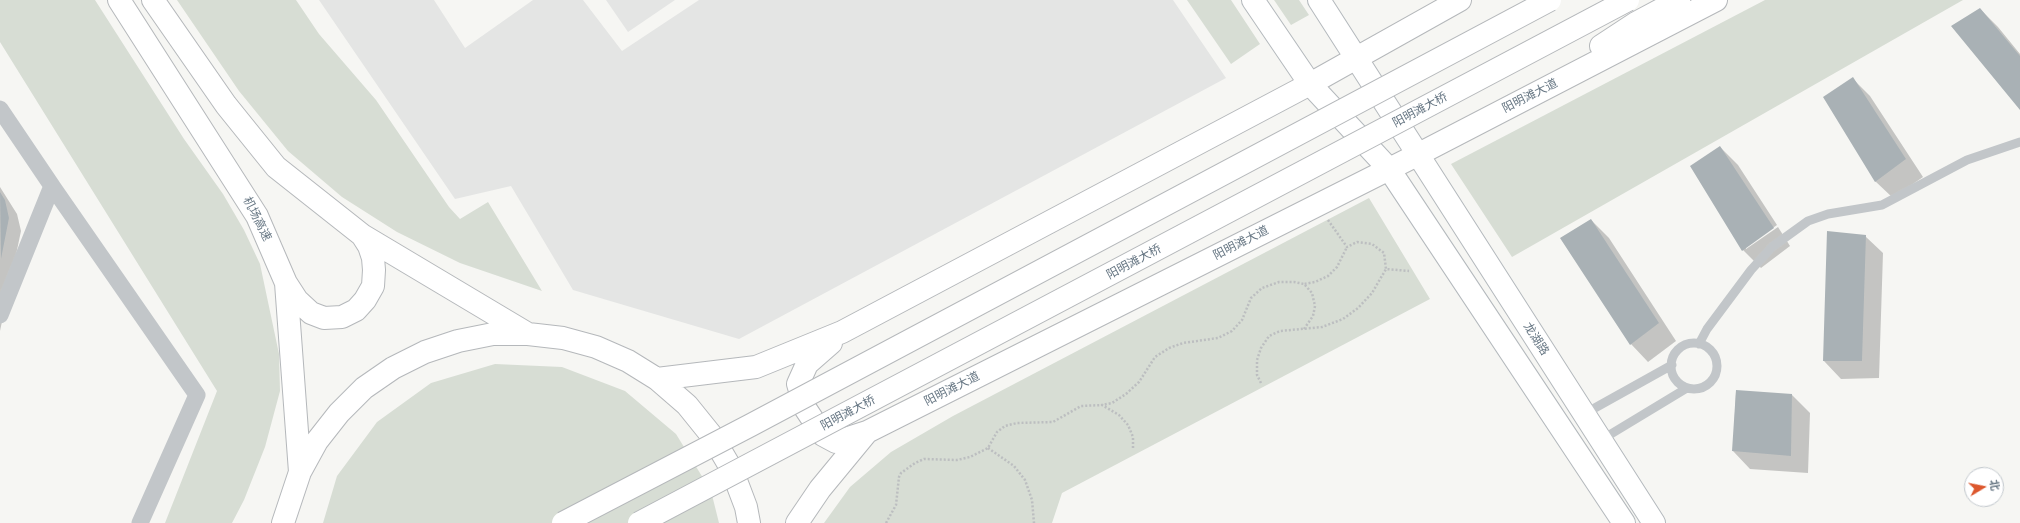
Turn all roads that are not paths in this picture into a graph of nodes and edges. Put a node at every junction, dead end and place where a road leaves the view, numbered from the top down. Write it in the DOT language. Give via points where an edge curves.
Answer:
graph roads {
  1 [pos="119,0"];
  2 [pos="153,0"];
  3 [pos="1253,0"];
  4 [pos="1319,0"];
  5 [pos="1460,0"];
  6 [pos="1550,0"];
  7 [pos="1628,0"];
  8 [pos="1679,0"];
  9 [pos="1716,0"];
  10 [pos="1357,58"];
  11 [pos="1310,84"];
  12 [pos="0,109"];
  13 [pos="1499,112"];
  14 [pos="2020,142"];
  15 [pos="1417,155"];
  16 [pos="1389,169"];
  17 [pos="52,186"];
  18 [pos="362,235"];
  19 [pos="286,283"];
  20 [pos="0,315"];
  21 [pos="842,332"];
  22 [pos="528,334"];
  23 [pos="1699,344"];
  24 [pos="1672,365"];
  25 [pos="657,379"];
  26 [pos="1687,388"];
  27 [pos="1584,414"];
  28 [pos="868,432"];
  29 [pos="1601,440"];
  30 [pos="300,472"];
  31 [pos="282,521"];
  32 [pos="140,523"];
  33 [pos="563,523"];
  34 [pos="639,523"];
  35 [pos="749,523"];
  36 [pos="797,523"];
  37 [pos="1624,523"];
  38 [pos="1654,523"];
  1 -- 19 [label="main road, 机场高速" via="257,216"];
  2 -- 18 [label="main road" via="226,105 276,167"];
  3 -- 11 [label="main road"];
  4 -- 10 [label="main road, 龙湖路"];
  5 -- 10 [label="main road"];
  6 -- 33 [label="main road, bridge"];
  7 -- 34 [label="main road, 阳明滩大桥, bridge"];
  8 -- 13 [label="main road" via="1636,23"];
  9 -- 13 [label="main road, 阳明滩大道"];
  10 -- 11 [label="main road"];
  10 -- 15 [label="main road, 龙湖路"];
  11 -- 16 [label="main road"];
  11 -- 21 [label="main road"];
  12 -- 17 [label="street"];
  13 -- 15 [label="main road, 阳明滩大道"];
  14 -- 23 [label="lane" via="1967,160 1882,205 1828,214 1804,224 1772,247 1751,270 1716,316"];
  15 -- 16 [label="main road, 阳明滩大道"];
  15 -- 27 [label="main road, 龙湖路"];
  16 -- 28 [label="main road, 阳明滩大道"];
  16 -- 37 [label="main road"];
  17 -- 20 [label="street"];
  17 -- 32 [label="street" via="197,395"];
  18 -- 19 [label="main road" via="373,258 373,286 356,310 342,317 324,318 311,313 297,300"];
  18 -- 22 [label="main road"];
  19 -- 30 [label="main road, 机场高速"];
  21 -- 25 [label="main road" via="756,368"];
  21 -- 28 [label="main road" via="807,364 798,384 805,408 823,435 836,442"];
  22 -- 25 [label="main road" via="563,338 596,347 628,361"];
  22 -- 30 [label="main road" via="493,334 458,341 425,352 393,368 364,388 339,413 317,440"];
  23 -- 24 [label="lane" via="1692,343 1679,349"];
  23 -- 26 [label="lane" via="1715,356 1717,370 1706,386"];
  24 -- 26 [label="lane" via="1673,374"];
  24 -- 27 [label="lane"];
  25 -- 35 [label="main road" via="687,405 712,436 732,470 746,507"];
  26 -- 29 [label="lane"];
  27 -- 29 [label="main road, 龙湖路"];
  28 -- 36 [label="main road, 阳明滩大道" via="820,489"];
  29 -- 38 [label="main road, 龙湖路"];
  30 -- 31 [label="main road"];
}
